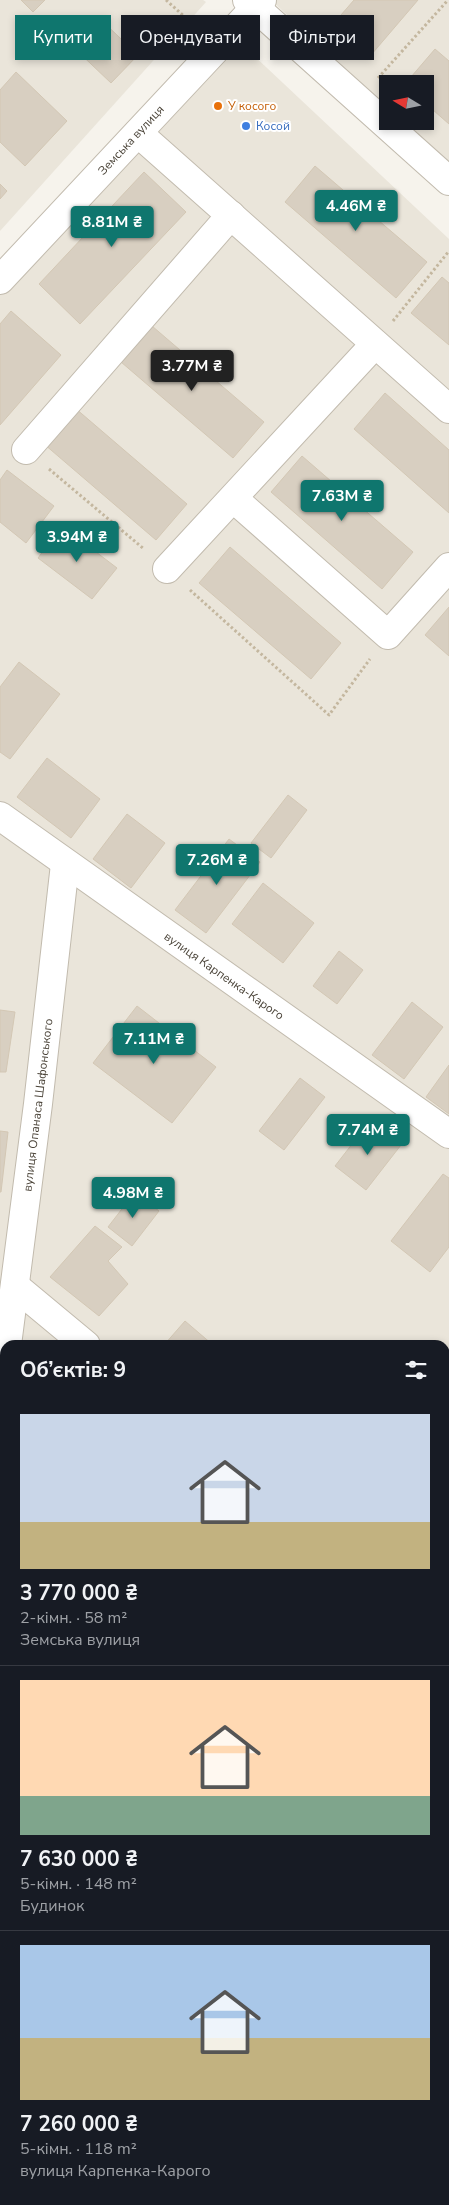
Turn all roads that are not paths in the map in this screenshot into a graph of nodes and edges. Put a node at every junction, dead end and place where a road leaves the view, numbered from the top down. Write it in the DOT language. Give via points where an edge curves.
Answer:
graph roads {
  1 [pos="255,2"];
  2 [pos="138,133"];
  3 [pos="449,181"];
  4 [pos="231,216"];
  5 [pos="0,280"];
  6 [pos="375,344"];
  7 [pos="449,409"];
  8 [pos="26,450"];
  9 [pos="234,498"];
  10 [pos="449,567"];
  11 [pos="167,569"];
  12 [pos="0,816"];
  13 [pos="66,864"];
  14 [pos="449,1134"];
  15 [pos="15,1286"];
  16 [pos="8,1340"];
  17 [pos="80,1340"];
  1 -- 2 [label="street, Земська вулиця" via="219,47"];
  1 -- 3 [label="street" via="360,104"];
  2 -- 4 [label="street"];
  2 -- 5 [label="street, Земська вулиця"];
  4 -- 6 [label="street"];
  4 -- 8 [label="street"];
  6 -- 7 [label="street"];
  6 -- 9 [label="street"];
  9 -- 10 [label="street" via="388,635"];
  9 -- 11 [label="street"];
  12 -- 13 [label="street, вулиця Карпенка-Карого"];
  13 -- 14 [label="street, вулиця Карпенка-Карого"];
  13 -- 15 [label="street, вулиця Опанаса Шафонського"];
  15 -- 16 [label="street, вулиця Опанаса Шафонського"];
  15 -- 17 [label="street"];
}
